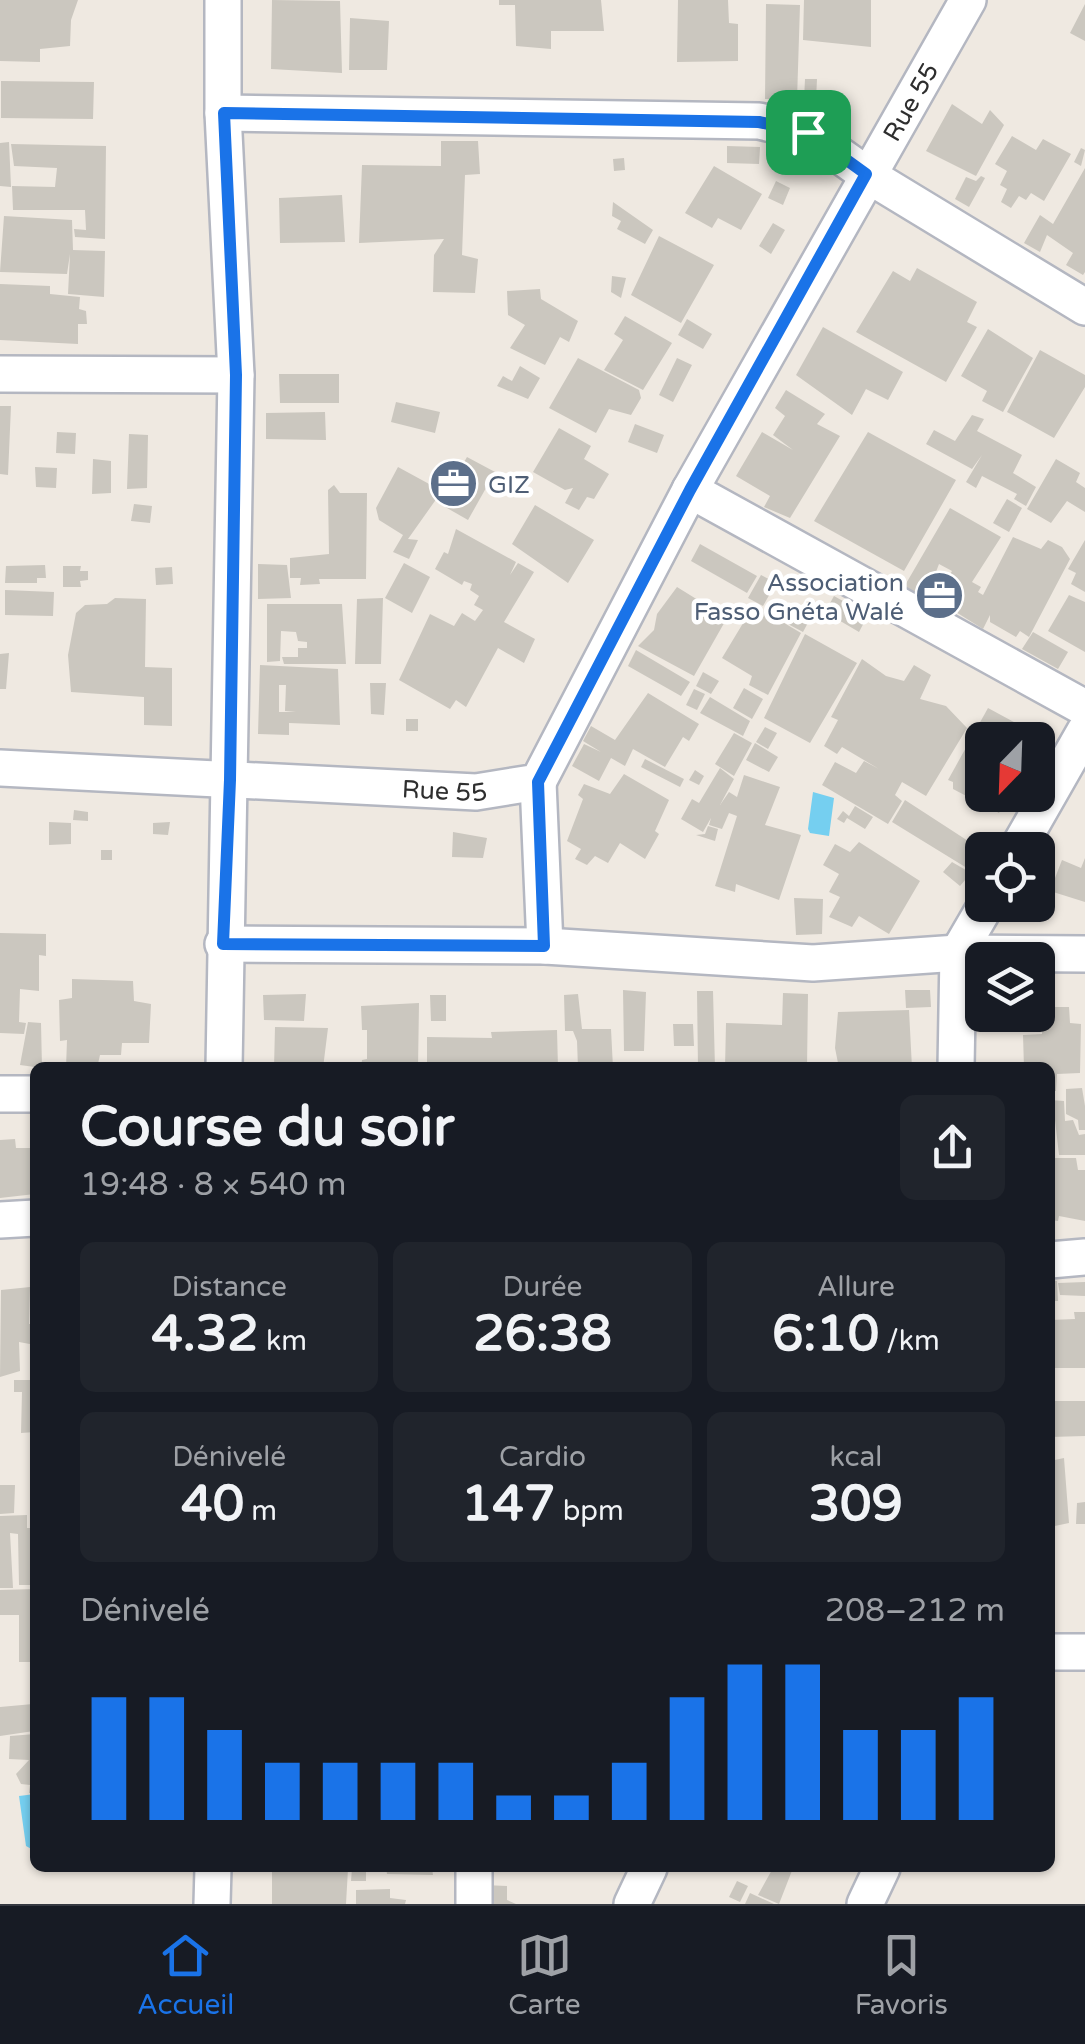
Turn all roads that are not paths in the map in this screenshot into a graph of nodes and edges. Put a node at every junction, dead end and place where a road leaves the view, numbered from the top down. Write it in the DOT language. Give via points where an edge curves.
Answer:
graph roads {
  1 [pos="223,0"];
  2 [pos="968,0"];
  3 [pos="224,113"];
  4 [pos="866,174"];
  5 [pos="1085,307"];
  6 [pos="0,374"];
  7 [pos="236,375"];
  8 [pos="690,490"];
  9 [pos="1085,708"];
  10 [pos="1085,731"];
  11 [pos="0,768"];
  12 [pos="230,780"];
  13 [pos="538,782"];
  14 [pos="1027,832"];
  15 [pos="976,922"];
  16 [pos="223,944"];
  17 [pos="544,946"];
  18 [pos="958,953"];
  19 [pos="1085,954"];
  20 [pos="224,1062"];
  21 [pos="956,1062"];
  22 [pos="0,1094"];
  23 [pos="30,1094"];
  24 [pos="30,1218"];
  25 [pos="0,1220"];
  26 [pos="1085,1257"];
  27 [pos="1055,1260"];
  28 [pos="1055,1652"];
  29 [pos="1085,1652"];
  30 [pos="213,1872"];
  31 [pos="474,1872"];
  32 [pos="647,1872"];
  33 [pos="880,1872"];
  34 [pos="212,1904"];
  35 [pos="474,1904"];
  36 [pos="632,1904"];
  37 [pos="864,1904"];
  1 -- 3 [label="street"];
  2 -- 4 [label="street, Rue 55"];
  3 -- 4 [label="street" via="759,122 808,132"];
  3 -- 7 [label="street"];
  4 -- 5 [label="street"];
  4 -- 8 [label="street, Rue 55"];
  6 -- 7 [label="street"];
  7 -- 12 [label="street"];
  8 -- 9 [label="street"];
  8 -- 13 [label="street, Rue 55"];
  10 -- 14 [label="street"];
  11 -- 12 [label="street, Rue 55"];
  12 -- 13 [label="street, Rue 55" via="476,792"];
  12 -- 16 [label="street"];
  13 -- 17 [label="street"];
  15 -- 18 [label="street"];
  16 -- 17 [label="street"];
  16 -- 20 [label="street"];
  17 -- 18 [label="street" via="813,963"];
  18 -- 19 [label="street"];
  18 -- 21 [label="street"];
  22 -- 23 [label="street"];
  24 -- 25 [label="street"];
  26 -- 27 [label="street"];
  28 -- 29 [label="street"];
  30 -- 34 [label="street"];
  31 -- 35 [label="street"];
  32 -- 36 [label="street"];
  33 -- 37 [label="street"];
}
